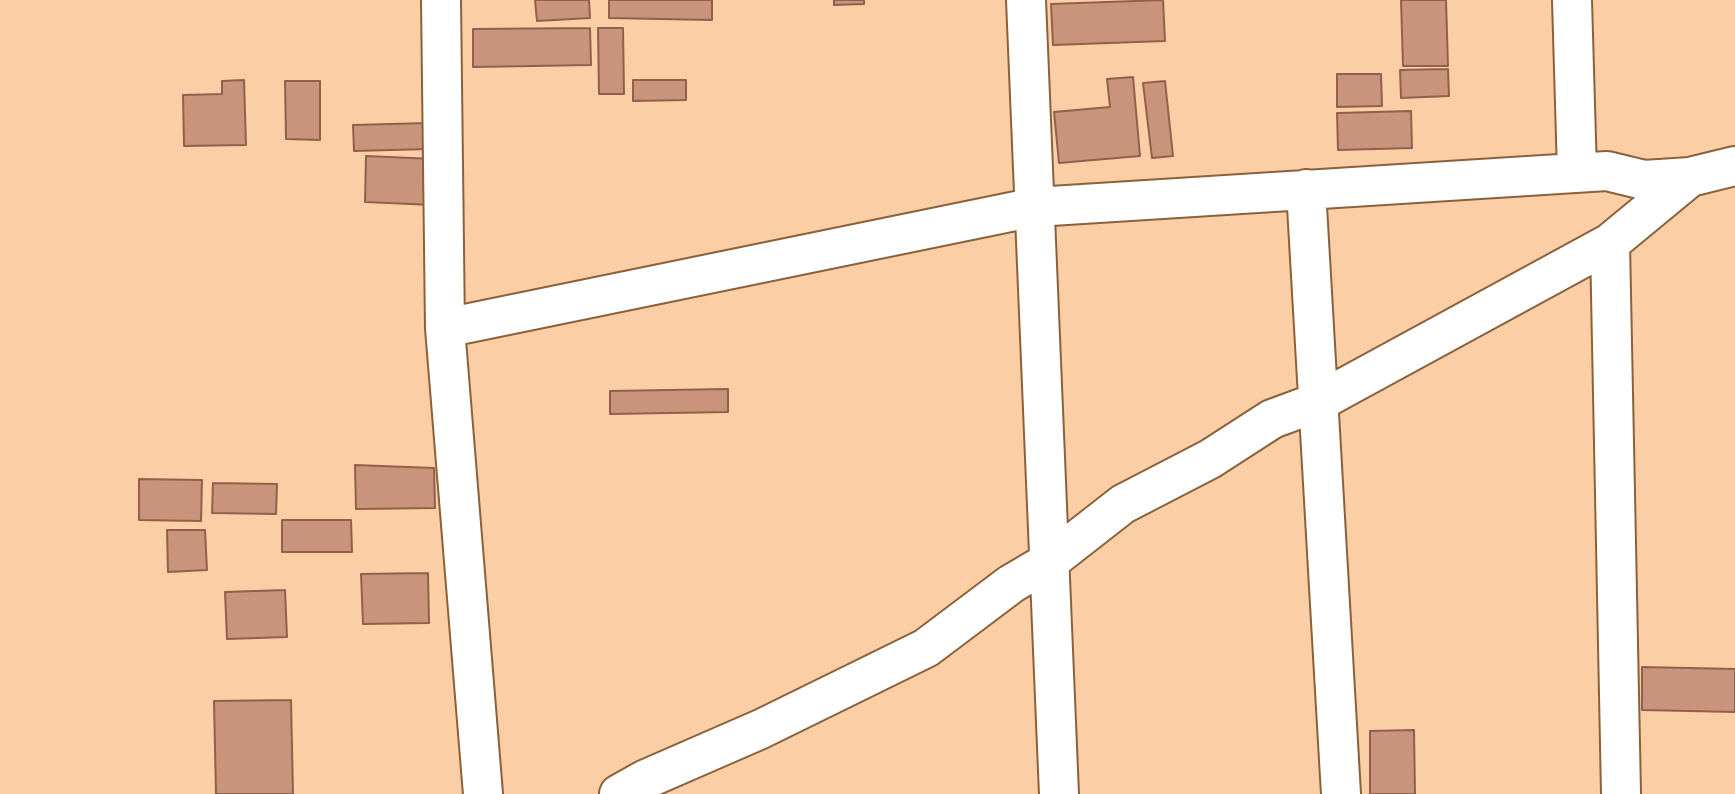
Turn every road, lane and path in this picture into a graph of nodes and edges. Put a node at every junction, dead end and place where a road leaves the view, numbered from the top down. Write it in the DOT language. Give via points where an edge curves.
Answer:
graph roads {
  1 [pos="441,0"];
  2 [pos="1026,0"];
  3 [pos="1572,0"];
  4 [pos="1735,166"];
  5 [pos="1577,173"];
  6 [pos="1690,177"];
  7 [pos="1306,188"];
  8 [pos="1035,207"];
  9 [pos="1610,243"];
  10 [pos="445,328"];
  11 [pos="1318,402"];
  12 [pos="1049,561"];
  13 [pos="483,794"];
  14 [pos="619,794"];
  15 [pos="1059,794"];
  16 [pos="1342,794"];
  17 [pos="1620,794"];
  1 -- 10 [label="street"];
  2 -- 8 [label="street"];
  3 -- 5 [label="street"];
  4 -- 6 [label="street"];
  5 -- 6 [label="street" via="1607,171 1644,180"];
  5 -- 7 [label="street"];
  6 -- 9 [label="street"];
  7 -- 8 [label="street"];
  7 -- 11 [label="street"];
  8 -- 10 [label="street"];
  8 -- 12 [label="street"];
  9 -- 11 [label="street"];
  9 -- 17 [label="street"];
  10 -- 13 [label="street"];
  11 -- 12 [label="street" via="1272,419 1210,459 1123,504"];
  11 -- 16 [label="street"];
  12 -- 14 [label="street" via="926,648"];
  12 -- 15 [label="street"];
}
